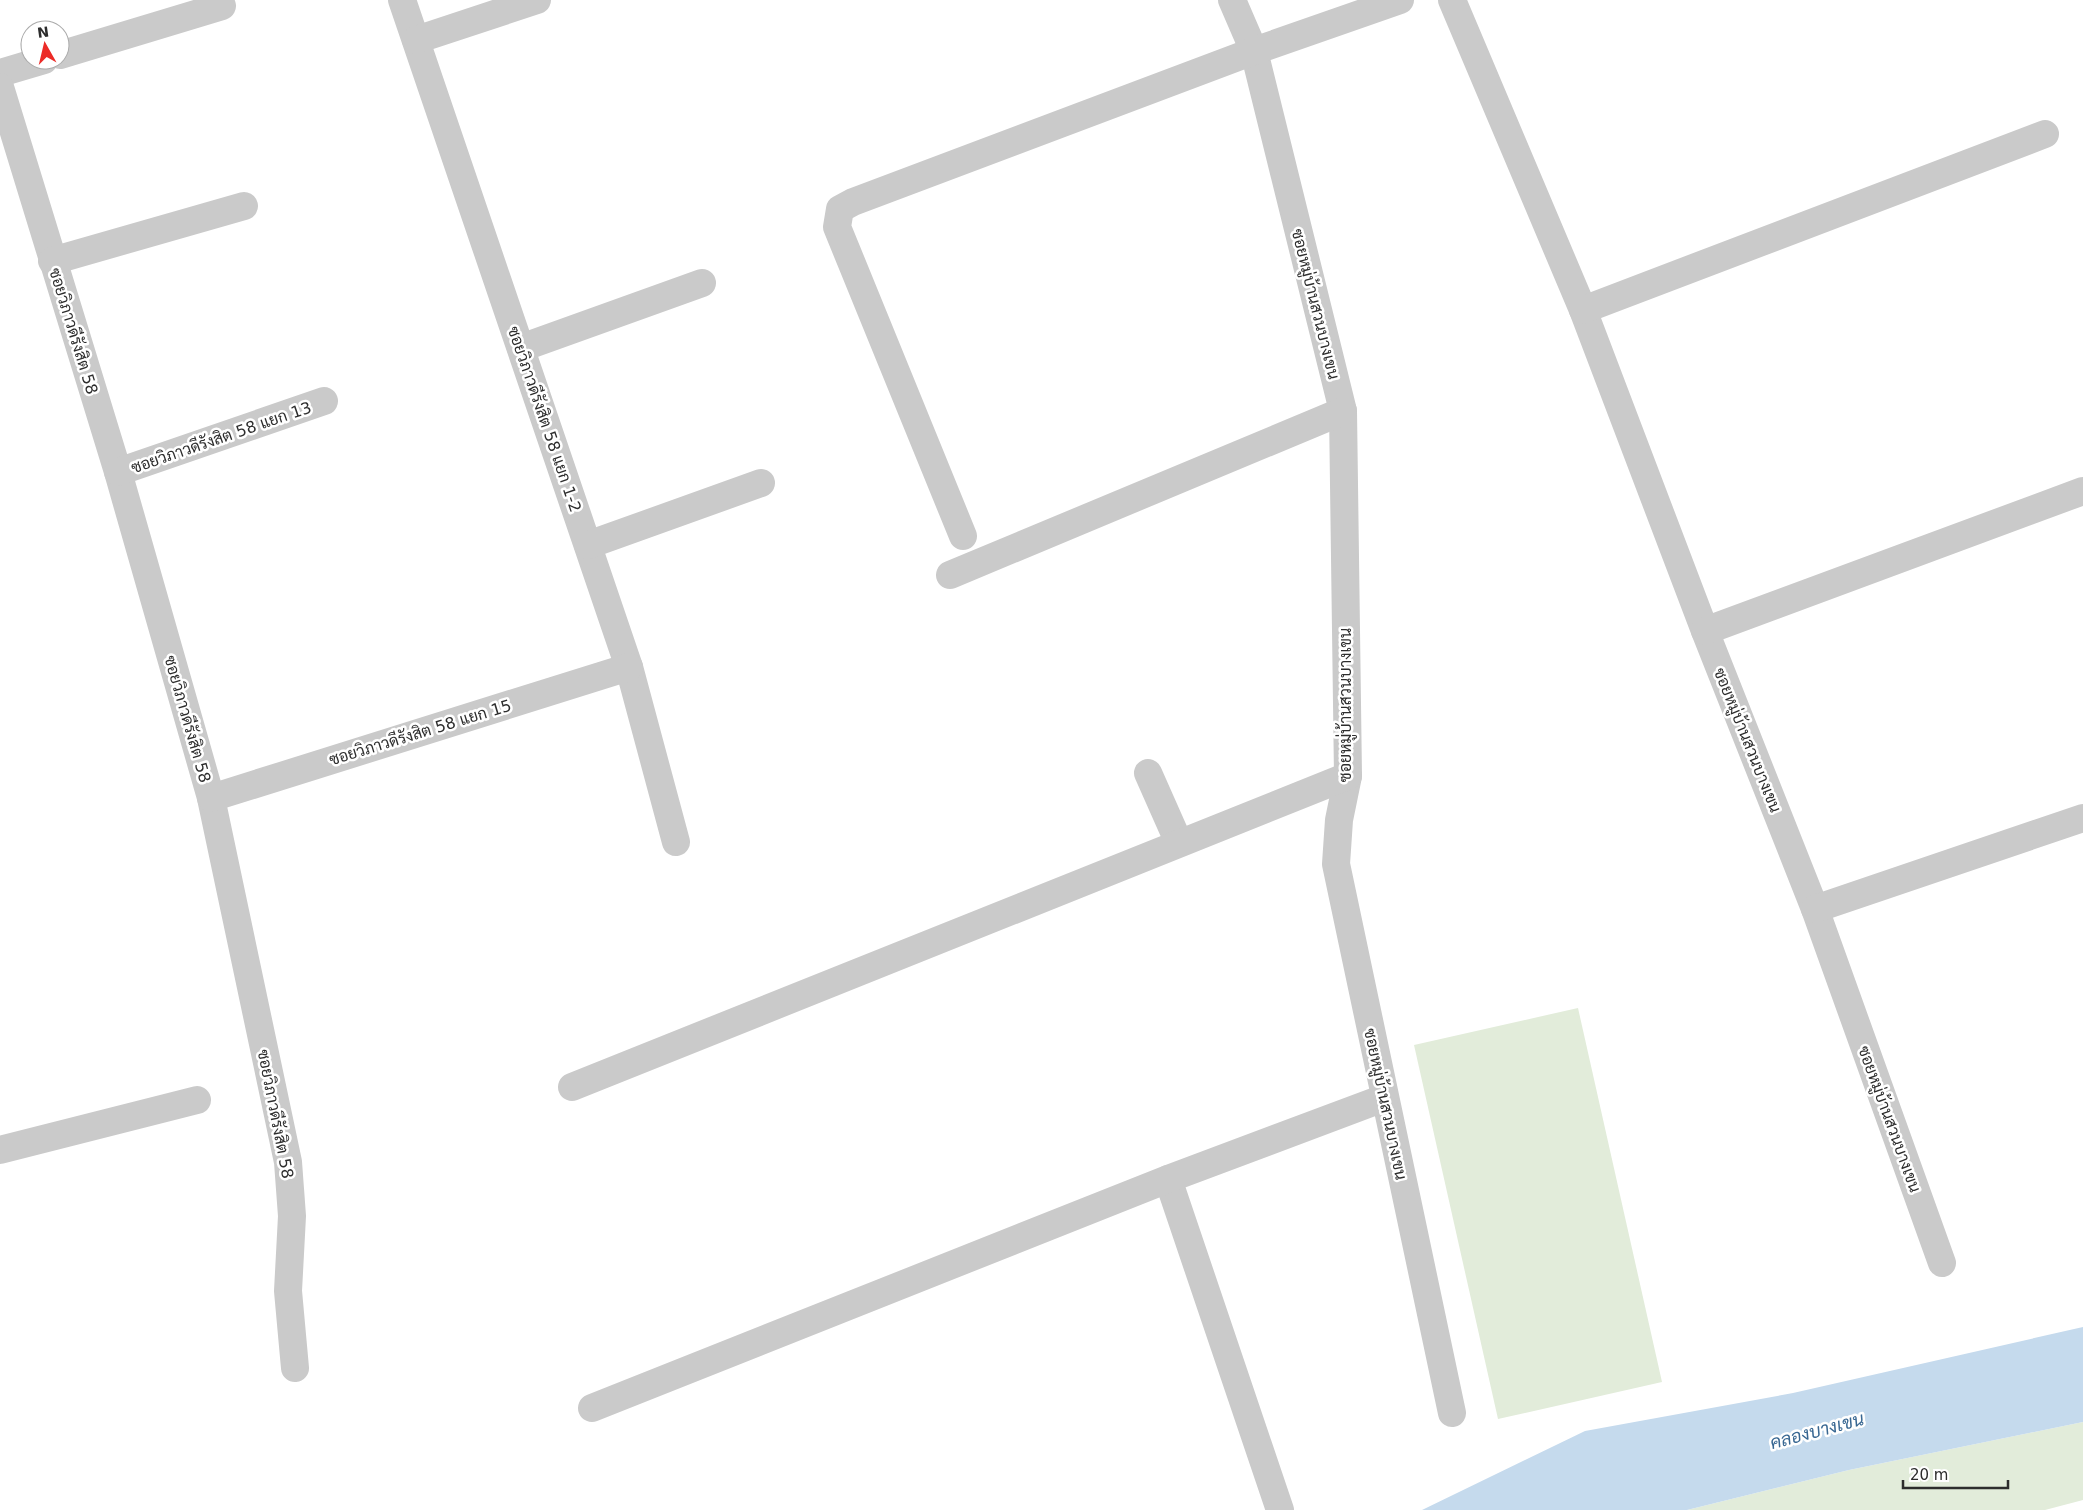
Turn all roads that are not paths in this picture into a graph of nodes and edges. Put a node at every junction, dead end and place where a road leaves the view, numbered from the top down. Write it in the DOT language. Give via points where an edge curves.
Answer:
graph roads {
  1 [pos="402,0"];
  2 [pos="537,0"];
  3 [pos="1232,0"];
  4 [pos="1400,0"];
  5 [pos="1452,0"];
  6 [pos="222,6"];
  7 [pos="416,40"];
  8 [pos="70,52"];
  9 [pos="1254,52"];
  10 [pos="20,68"];
  11 [pos="0,74"];
  12 [pos="0,87"];
  13 [pos="2044,134"];
  14 [pos="244,206"];
  15 [pos="52,261"];
  16 [pos="702,283"];
  17 [pos="1583,310"];
  18 [pos="521,348"];
  19 [pos="324,401"];
  20 [pos="1343,411"];
  21 [pos="118,472"];
  22 [pos="761,483"];
  23 [pos="2083,491"];
  24 [pos="963,536"];
  25 [pos="588,545"];
  26 [pos="950,575"];
  27 [pos="1705,631"];
  28 [pos="629,667"];
  29 [pos="1148,773"];
  30 [pos="1348,776"];
  31 [pos="211,798"];
  32 [pos="2083,818"];
  33 [pos="676,842"];
  34 [pos="1179,843"];
  35 [pos="1815,909"];
  36 [pos="572,1087"];
  37 [pos="1384,1098"];
  38 [pos="197,1100"];
  39 [pos="0,1150"];
  40 [pos="1168,1179"];
  41 [pos="1942,1263"];
  42 [pos="295,1368"];
  43 [pos="592,1408"];
  44 [pos="1452,1413"];
  45 [pos="1280,1510"];
  1 -- 7 [label="street, ซอยวิภาวดีรังสิต 58 แยก 1-2"];
  2 -- 7 [label="street"];
  3 -- 9 [label="street, ซอยหมู่บ้านสวนบางเขน"];
  4 -- 9 [label="street"];
  5 -- 17 [label="street, ซอยหมู่บ้านสวนบางเขน"];
  6 -- 8 [label="street"];
  7 -- 18 [label="street, ซอยวิภาวดีรังสิต 58 แยก 1-2"];
  9 -- 20 [label="street, ซอยหมู่บ้านสวนบางเขน"];
  9 -- 24 [label="street" via="840,209 837,227"];
  10 -- 11 [label="street"];
  12 -- 15 [label="street, ซอยวิภาวดีรังสิต 58"];
  13 -- 17 [label="street"];
  14 -- 15 [label="street"];
  15 -- 21 [label="street, ซอยวิภาวดีรังสิต 58"];
  16 -- 18 [label="street"];
  17 -- 27 [label="street, ซอยหมู่บ้านสวนบางเขน"];
  18 -- 25 [label="street, ซอยวิภาวดีรังสิต 58 แยก 1-2"];
  19 -- 21 [label="street, ซอยวิภาวดีรังสิต 58 แยก 13"];
  20 -- 26 [label="street"];
  20 -- 30 [label="street, ซอยหมู่บ้านสวนบางเขน"];
  21 -- 31 [label="street, ซอยวิภาวดีรังสิต 58"];
  22 -- 25 [label="street"];
  23 -- 27 [label="street"];
  25 -- 28 [label="street, ซอยวิภาวดีรังสิต 58 แยก 1-2"];
  27 -- 35 [label="street, ซอยหมู่บ้านสวนบางเขน"];
  28 -- 31 [label="street, ซอยวิภาวดีรังสิต 58 แยก 15"];
  28 -- 33 [label="street, ซอยวิภาวดีรังสิต 58 แยก 1-2"];
  29 -- 34 [label="street"];
  30 -- 34 [label="street"];
  30 -- 37 [label="street, ซอยหมู่บ้านสวนบางเขน" via="1339,820 1336,864"];
  31 -- 42 [label="street, ซอยวิภาวดีรังสิต 58" via="288,1162 292,1216 288,1291"];
  32 -- 35 [label="street"];
  34 -- 36 [label="street"];
  35 -- 41 [label="street, ซอยหมู่บ้านสวนบางเขน"];
  37 -- 40 [label="street"];
  37 -- 44 [label="street, ซอยหมู่บ้านสวนบางเขน"];
  38 -- 39 [label="street"];
  40 -- 43 [label="street"];
  40 -- 45 [label="street"];
}
